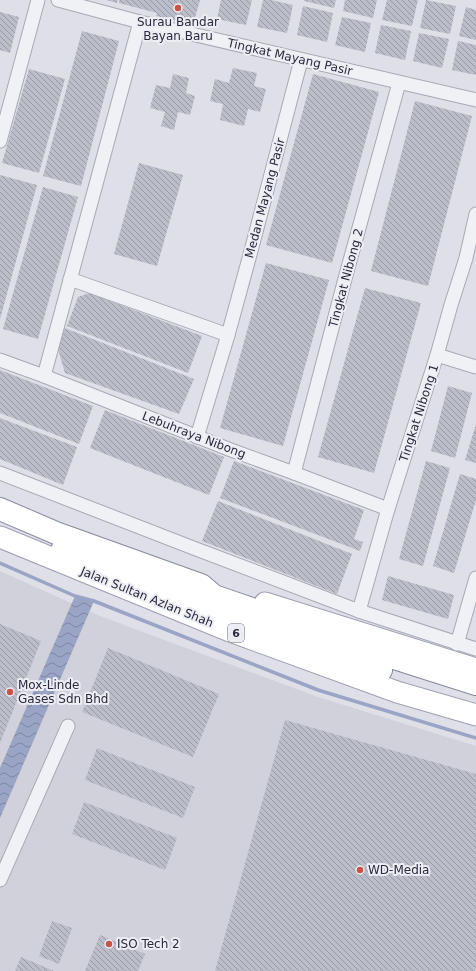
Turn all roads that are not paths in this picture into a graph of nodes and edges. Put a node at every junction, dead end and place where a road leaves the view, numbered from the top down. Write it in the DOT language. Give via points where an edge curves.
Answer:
graph roads {
  1 [pos="38,0"];
  2 [pos="58,0"];
  3 [pos="140,22"];
  4 [pos="301,60"];
  5 [pos="399,83"];
  6 [pos="476,100"];
  7 [pos="0,142"];
  8 [pos="476,214"];
  9 [pos="471,259"];
  10 [pos="70,279"];
  11 [pos="228,335"];
  12 [pos="437,355"];
  13 [pos="0,360"];
  14 [pos="476,367"];
  15 [pos="44,376"];
  16 [pos="197,437"];
  17 [pos="0,473"];
  18 [pos="294,473"];
  19 [pos="0,509"];
  20 [pos="388,509"];
  21 [pos="0,525"];
  22 [pos="0,537"];
  23 [pos="476,578"];
  24 [pos="201,585"];
  25 [pos="359,611"];
  26 [pos="457,644"];
  27 [pos="476,649"];
  28 [pos="386,663"];
  29 [pos="476,669"];
  30 [pos="476,684"];
  31 [pos="476,700"];
  32 [pos="476,715"];
  33 [pos="68,726"];
  34 [pos="0,880"];
  1 -- 7 [label="street"];
  2 -- 3 [label="street, Tingkat Mayang Pasir"];
  3 -- 4 [label="street, Tingkat Mayang Pasir"];
  3 -- 10 [label="street"];
  4 -- 5 [label="street, Tingkat Mayang Pasir"];
  4 -- 11 [label="street, Medan Mayang Pasir"];
  5 -- 6 [label="street, Tingkat Mayang Pasir"];
  5 -- 18 [label="street, Tingkat Nibong 2"];
  8 -- 9 [label="street, Tingkat Nibong 1"];
  9 -- 12 [label="street, Tingkat Nibong 1" via="451,305"];
  10 -- 11 [label="street"];
  10 -- 15 [label="street"];
  11 -- 16 [label="street, Medan Mayang Pasir"];
  12 -- 14 [label="street"];
  12 -- 20 [label="street, Tingkat Nibong 1"];
  13 -- 15 [label="street, Lebuhraya Nibong"];
  15 -- 16 [label="street, Lebuhraya Nibong"];
  16 -- 18 [label="street, Lebuhraya Nibong"];
  17 -- 25 [label="street"];
  18 -- 20 [label="street, Lebuhraya Nibong"];
  19 -- 24 [label="highway, Jalan Sultan Azlan Shah / 6" via="56,533"];
  20 -- 25 [label="street, Tingkat Nibong 1"];
  21 -- 28 [label="highway, Jalan Sultan Azlan Shah / 6" via="246,625"];
  22 -- 32 [label="main road, Jalan Sultan Azlan Shah / 6" via="230,631 397,692"];
  23 -- 26 [label="street"];
  24 -- 28 [label="highway, Jalan Sultan Azlan Shah / 6" via="214,596"];
  24 -- 29 [label="main road, Jalan Sultan Azlan Shah / 6"];
  25 -- 26 [label="street"];
  26 -- 27 [label="street"];
  28 -- 30 [label="highway, Jalan Sultan Azlan Shah / 6"];
  28 -- 31 [label="highway, Jalan Sultan Azlan Shah / 6"];
  33 -- 34 [label="street"];
}
